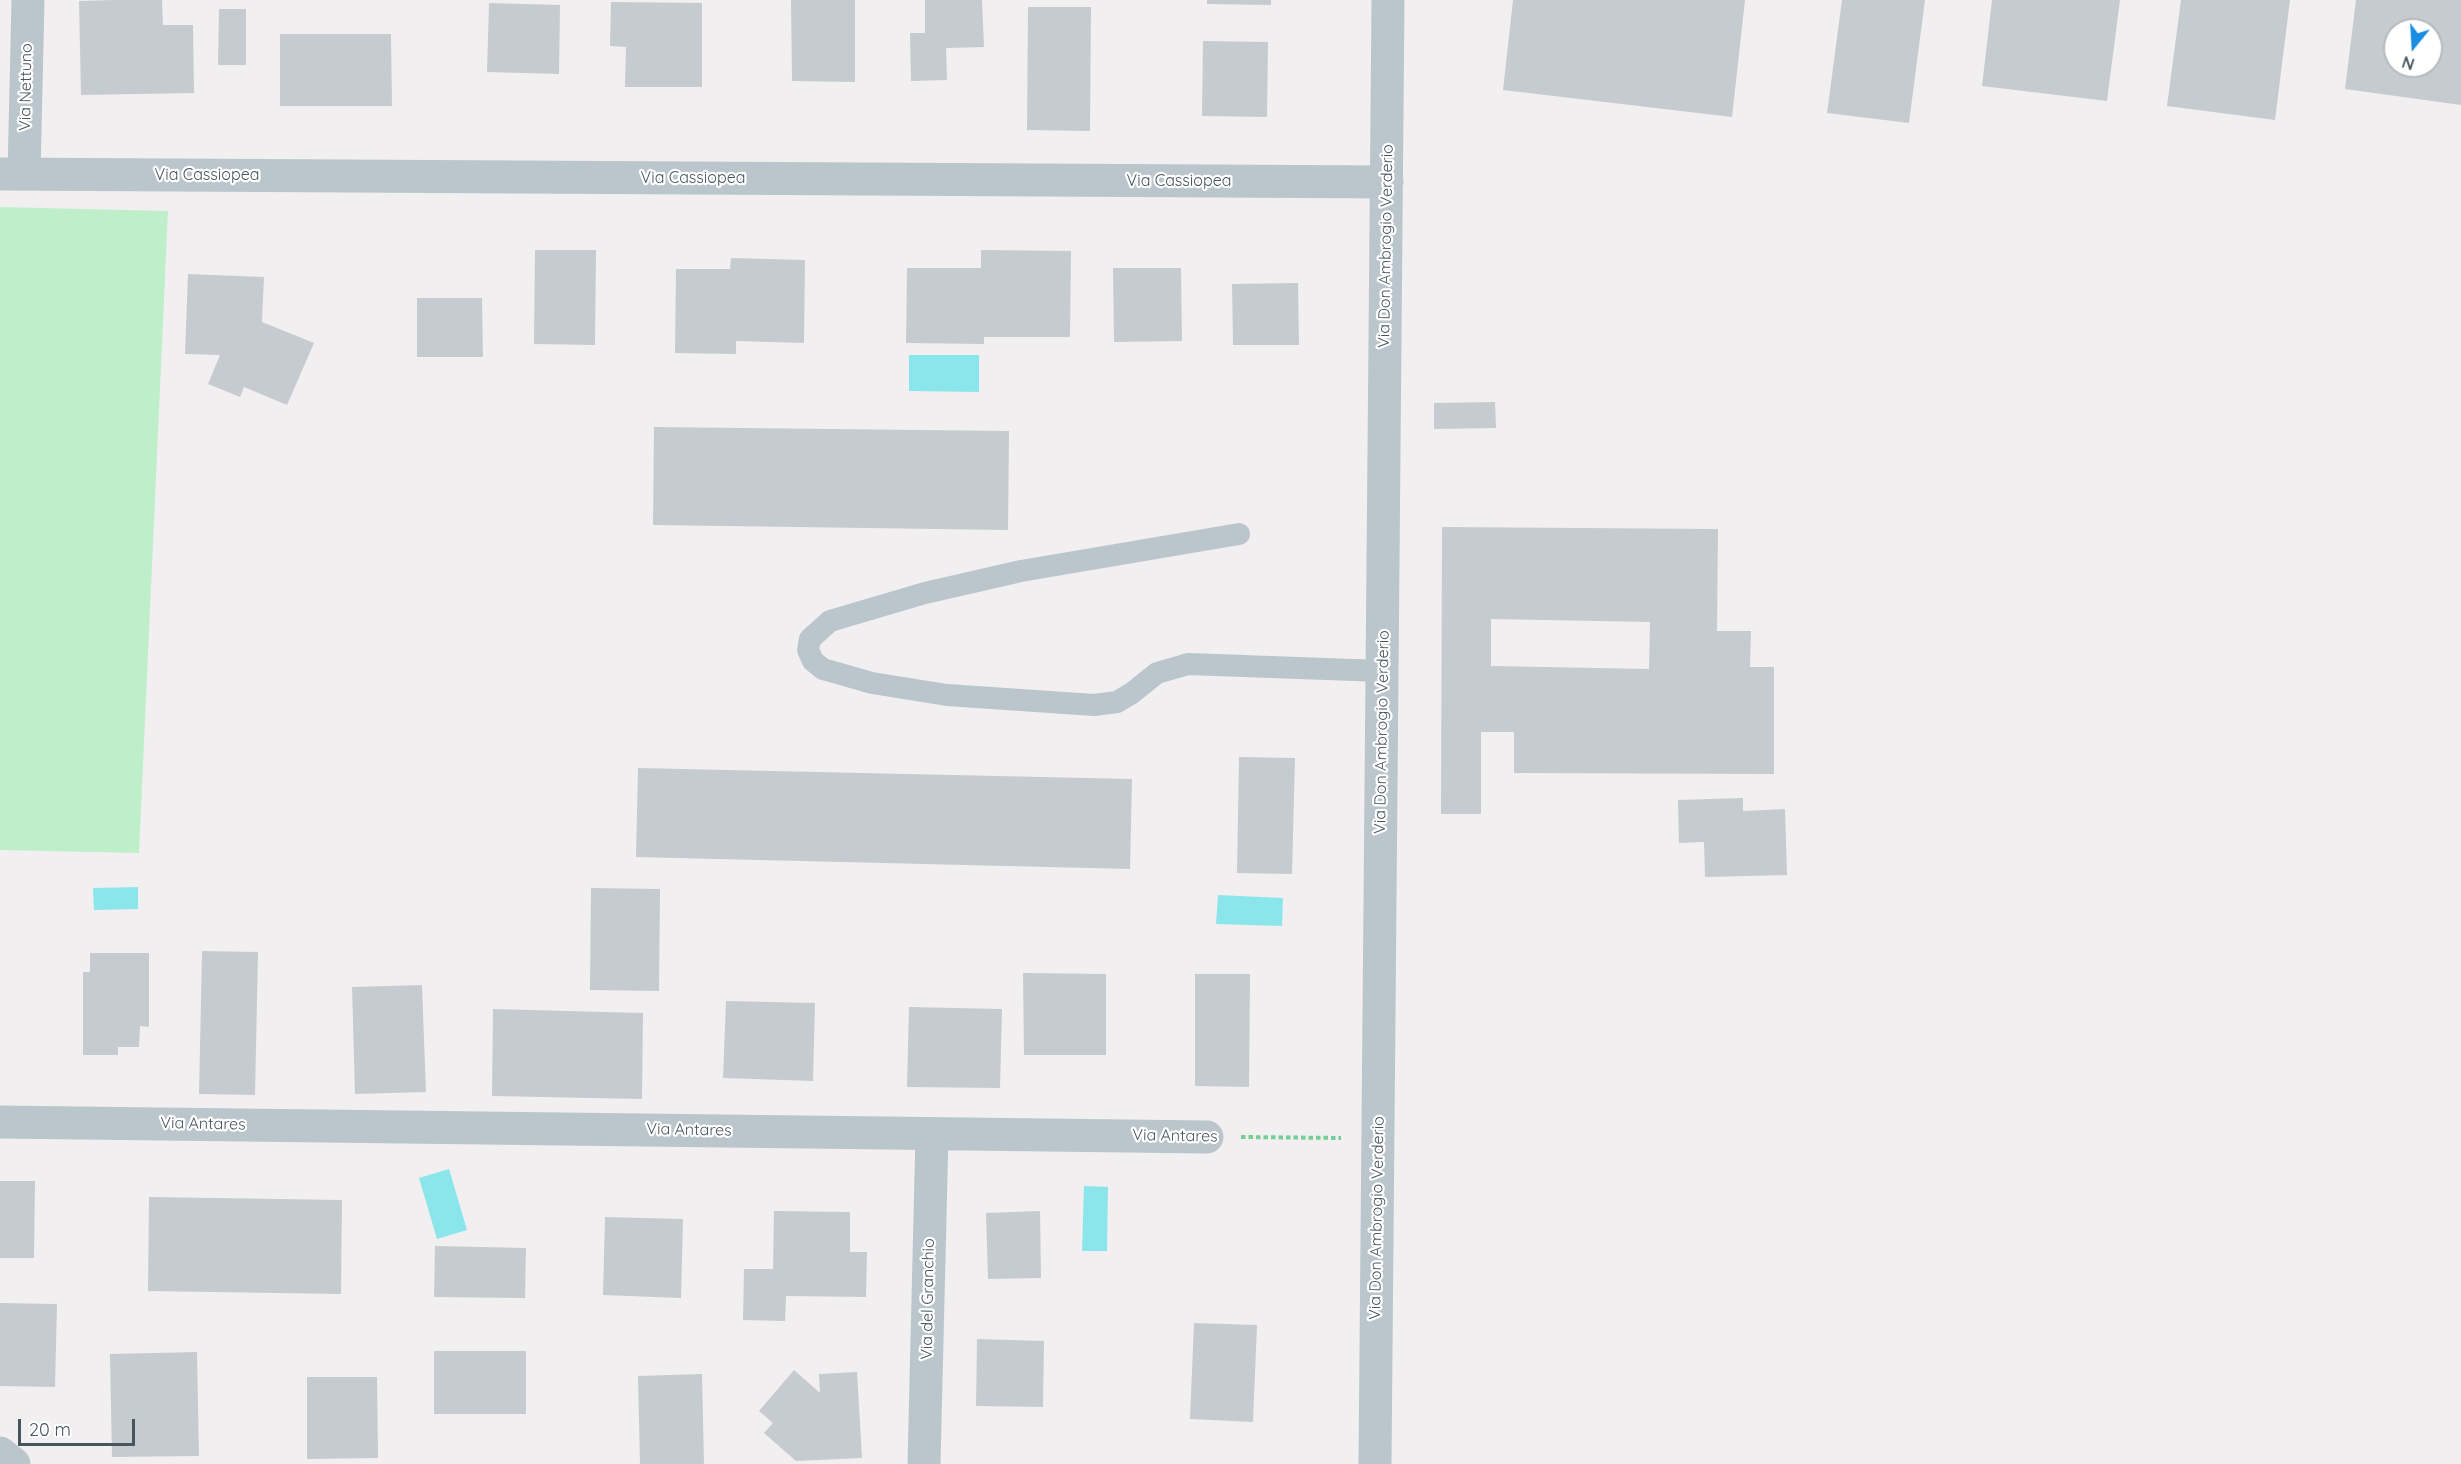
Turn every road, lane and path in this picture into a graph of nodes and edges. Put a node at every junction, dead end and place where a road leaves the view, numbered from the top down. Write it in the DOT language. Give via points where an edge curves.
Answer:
graph roads {
  1 [pos="28,0"];
  2 [pos="1388,0"];
  3 [pos="12,174"];
  4 [pos="1387,182"];
  5 [pos="1239,534"];
  6 [pos="1382,671"];
  7 [pos="0,1122"];
  8 [pos="932,1134"];
  9 [pos="1207,1137"];
  10 [pos="1378,1138"];
  11 [pos="0,1453"];
  12 [pos="14,1464"];
  13 [pos="924,1464"];
  14 [pos="1375,1464"];
  1 -- 3 [label="street, Via Nettuno"];
  2 -- 4 [label="street, Via Don Ambrogio Verderio"];
  3 -- 4 [label="street, Via Cassiopea"];
  4 -- 6 [label="street, Via Don Ambrogio Verderio"];
  5 -- 6 [label="lane" via="1031,569 925,592 830,621 810,639 808,650 823,669 872,683 947,695 1094,705 1117,702 1157,673 1188,664"];
  6 -- 10 [label="street, Via Don Ambrogio Verderio"];
  7 -- 8 [label="street, Via Antares"];
  8 -- 9 [label="street, Via Antares"];
  8 -- 13 [label="street, Via del Granchio"];
  9 -- 10 [label="path, Via Antares"];
  10 -- 14 [label="street, Via Don Ambrogio Verderio"];
  11 -- 12 [label="street"];
}
